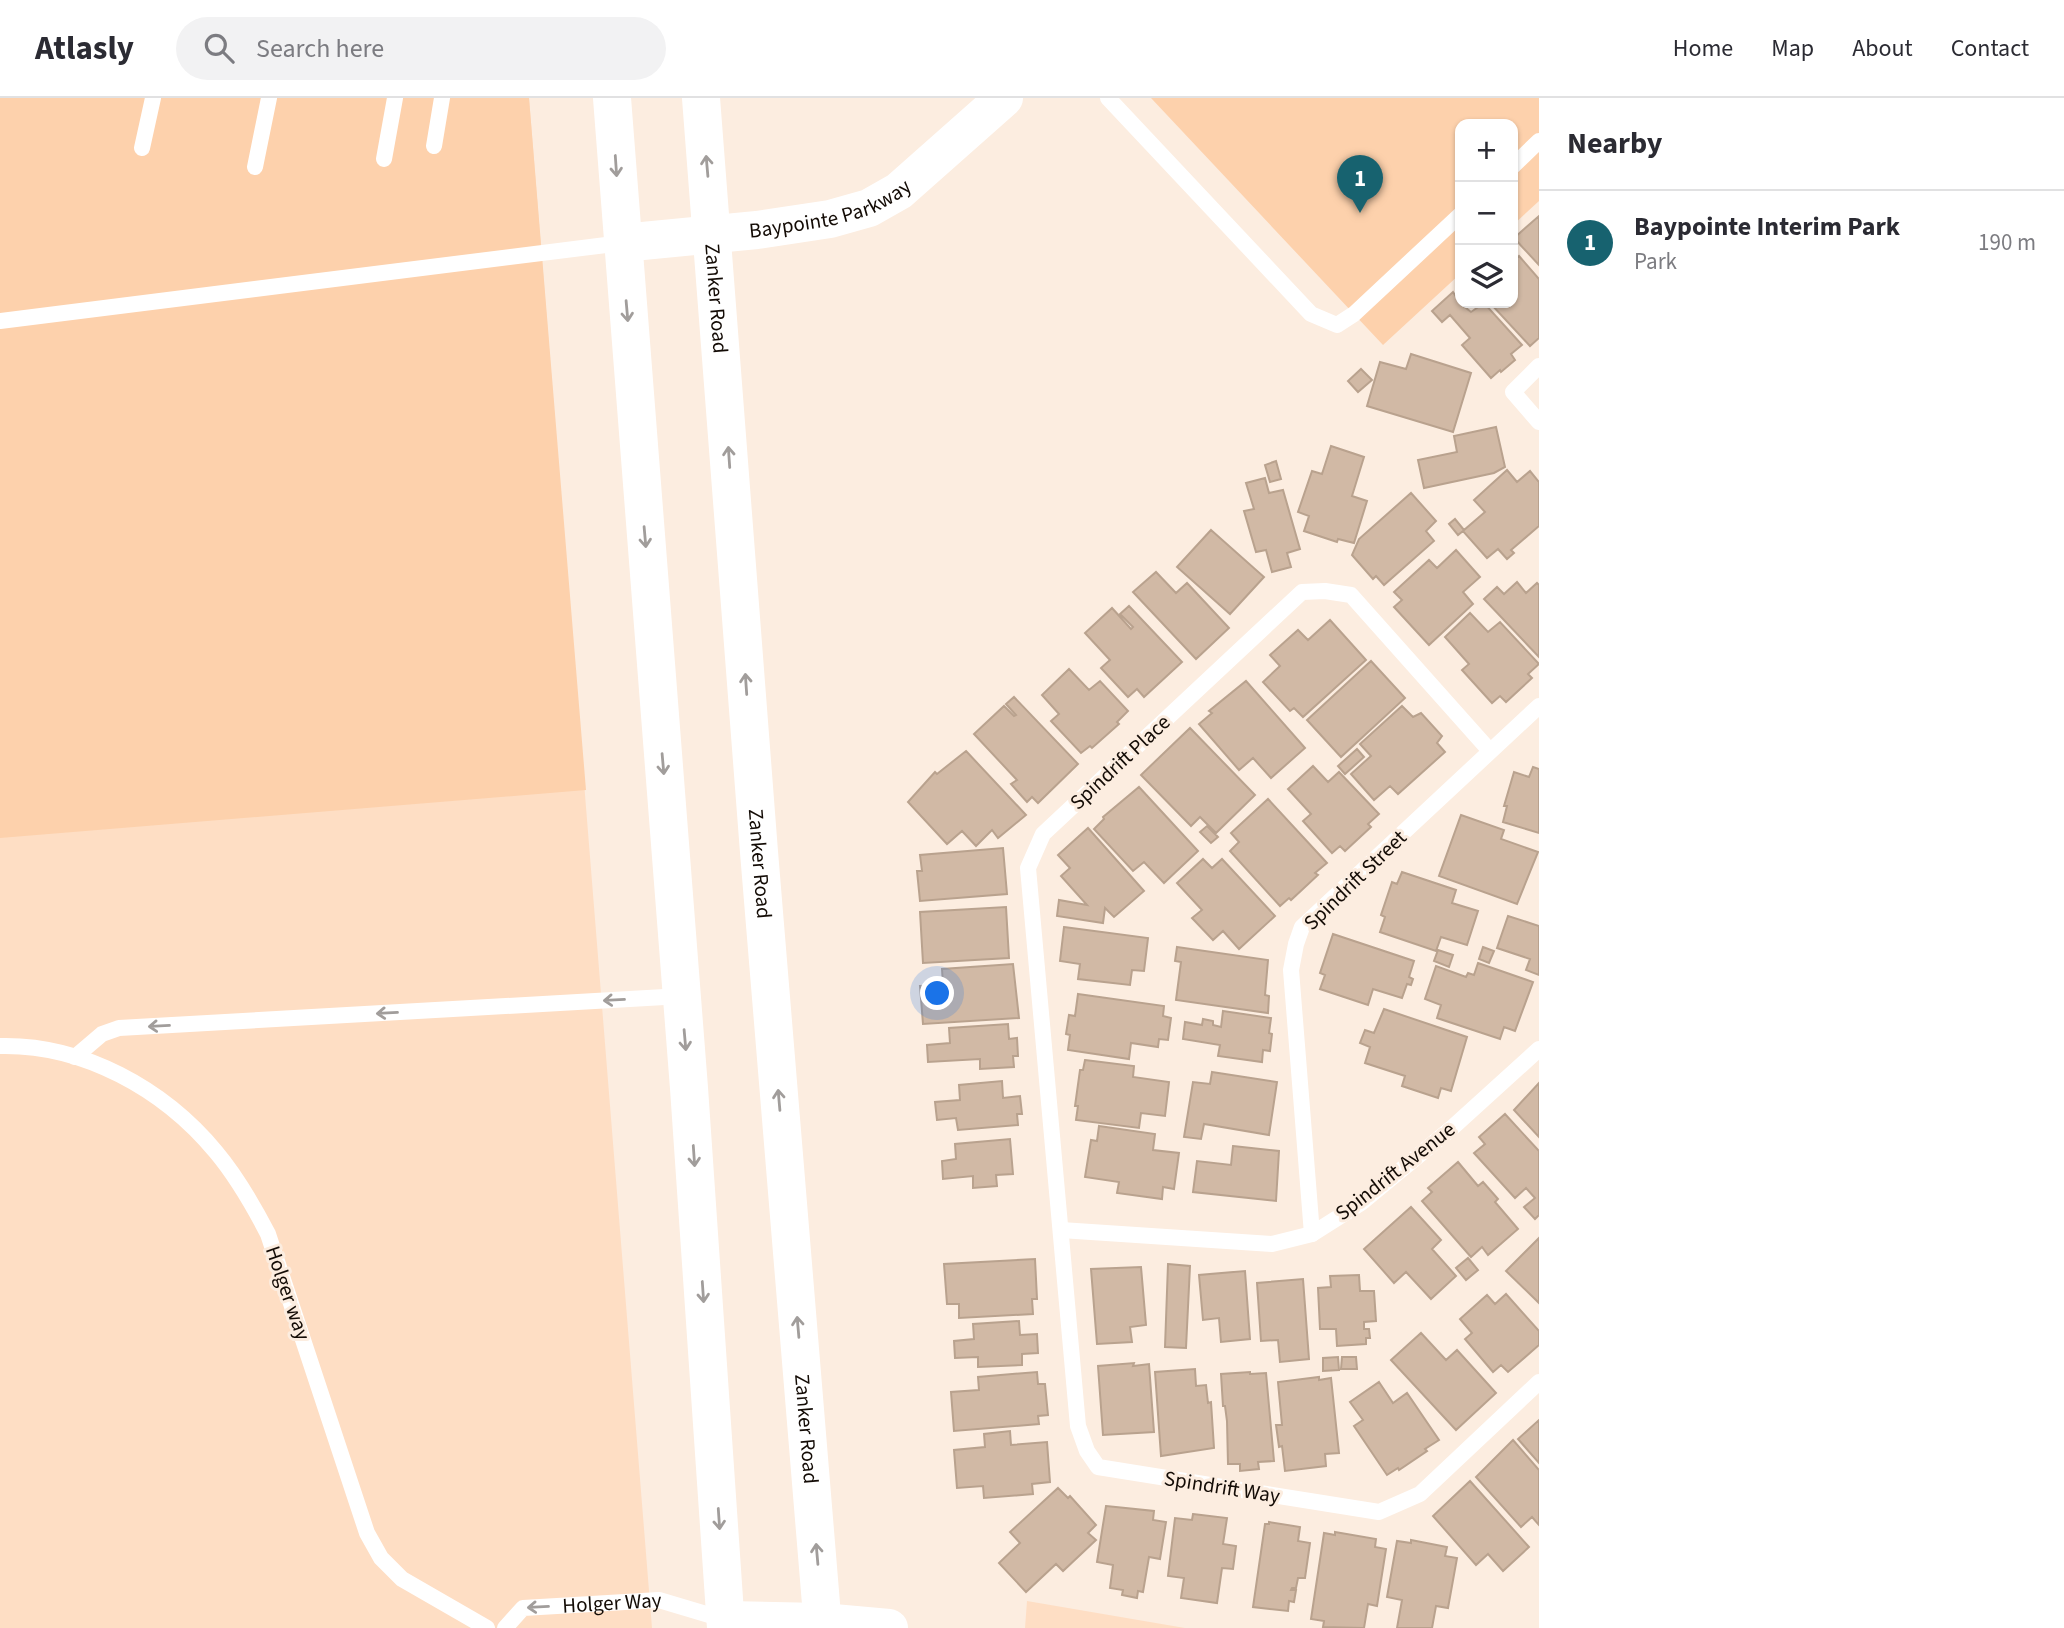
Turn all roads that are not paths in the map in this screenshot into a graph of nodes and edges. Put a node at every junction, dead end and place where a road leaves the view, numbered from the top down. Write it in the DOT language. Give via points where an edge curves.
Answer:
graph roads {
  1 [pos="153,98"];
  2 [pos="269,98"];
  3 [pos="395,98"];
  4 [pos="442,98"];
  5 [pos="612,98"];
  6 [pos="701,98"];
  7 [pos="1004,98"];
  8 [pos="1108,98"];
  9 [pos="1539,141"];
  10 [pos="433,146"];
  11 [pos="142,148"];
  12 [pos="384,159"];
  13 [pos="1518,161"];
  14 [pos="255,167"];
  15 [pos="1455,220"];
  16 [pos="712,233"];
  17 [pos="622,243"];
  18 [pos="0,321"];
  19 [pos="1539,366"];
  20 [pos="1539,422"];
  21 [pos="1539,706"];
  22 [pos="1490,751"];
  23 [pos="682,996"];
  24 [pos="0,1046"];
  25 [pos="1539,1049"];
  26 [pos="75,1057"];
  27 [pos="1061,1230"];
  28 [pos="1312,1234"];
  29 [pos="1539,1382"];
  30 [pos="722,1625"];
  31 [pos="822,1625"];
  32 [pos="487,1628"];
  33 [pos="505,1628"];
  34 [pos="889,1628"];
  1 -- 11 [label="lane"];
  2 -- 14 [label="lane"];
  3 -- 12 [label="lane"];
  4 -- 10 [label="lane"];
  5 -- 17 [label="main road, one-way"];
  16 -- 6 [label="main road, Zanker Road, one-way"];
  7 -- 16 [label="main road, Baypointe Parkway" via="899,191 869,208 830,219"];
  8 -- 15 [label="lane" via="1311,314 1336,325 1354,314"];
  9 -- 13 [label="lane"];
  16 -- 17 [label="main road, Baypointe Parkway"];
  31 -- 16 [label="main road, Zanker Road, one-way"];
  17 -- 18 [label="lane"];
  17 -- 23 [label="main road, one-way"];
  19 -- 20 [label="lane" via="1513,391"];
  21 -- 22 [label="lane, Spindrift Street"];
  22 -- 27 [label="lane, Spindrift Place" via="1351,595 1302,592 1043,834 1028,868"];
  22 -- 28 [label="lane, Spindrift Street" via="1302,928 1296,944 1291,970"];
  23 -- 26 [label="lane, one-way" via="119,1028 102,1034"];
  23 -- 30 [label="main road, one-way"];
  24 -- 26 [label="lane, Holger way"];
  25 -- 28 [label="lane, Spindrift Avenue" via="1361,1203"];
  26 -- 32 [label="lane, Holger way" via="145,1088 216,1152 244,1190 268,1234 367,1533 381,1558 402,1579"];
  27 -- 28 [label="lane, Spindrift Avenue" via="1272,1244"];
  27 -- 29 [label="lane, Spindrift Way" via="1078,1426 1098,1467 1379,1512 1420,1494"];
  30 -- 31 [label="main road, Holger Way"];
  30 -- 33 [label="lane, Holger Way, one-way" via="659,1600 523,1608"];
  31 -- 34 [label="main road, Holger Way"];
}
